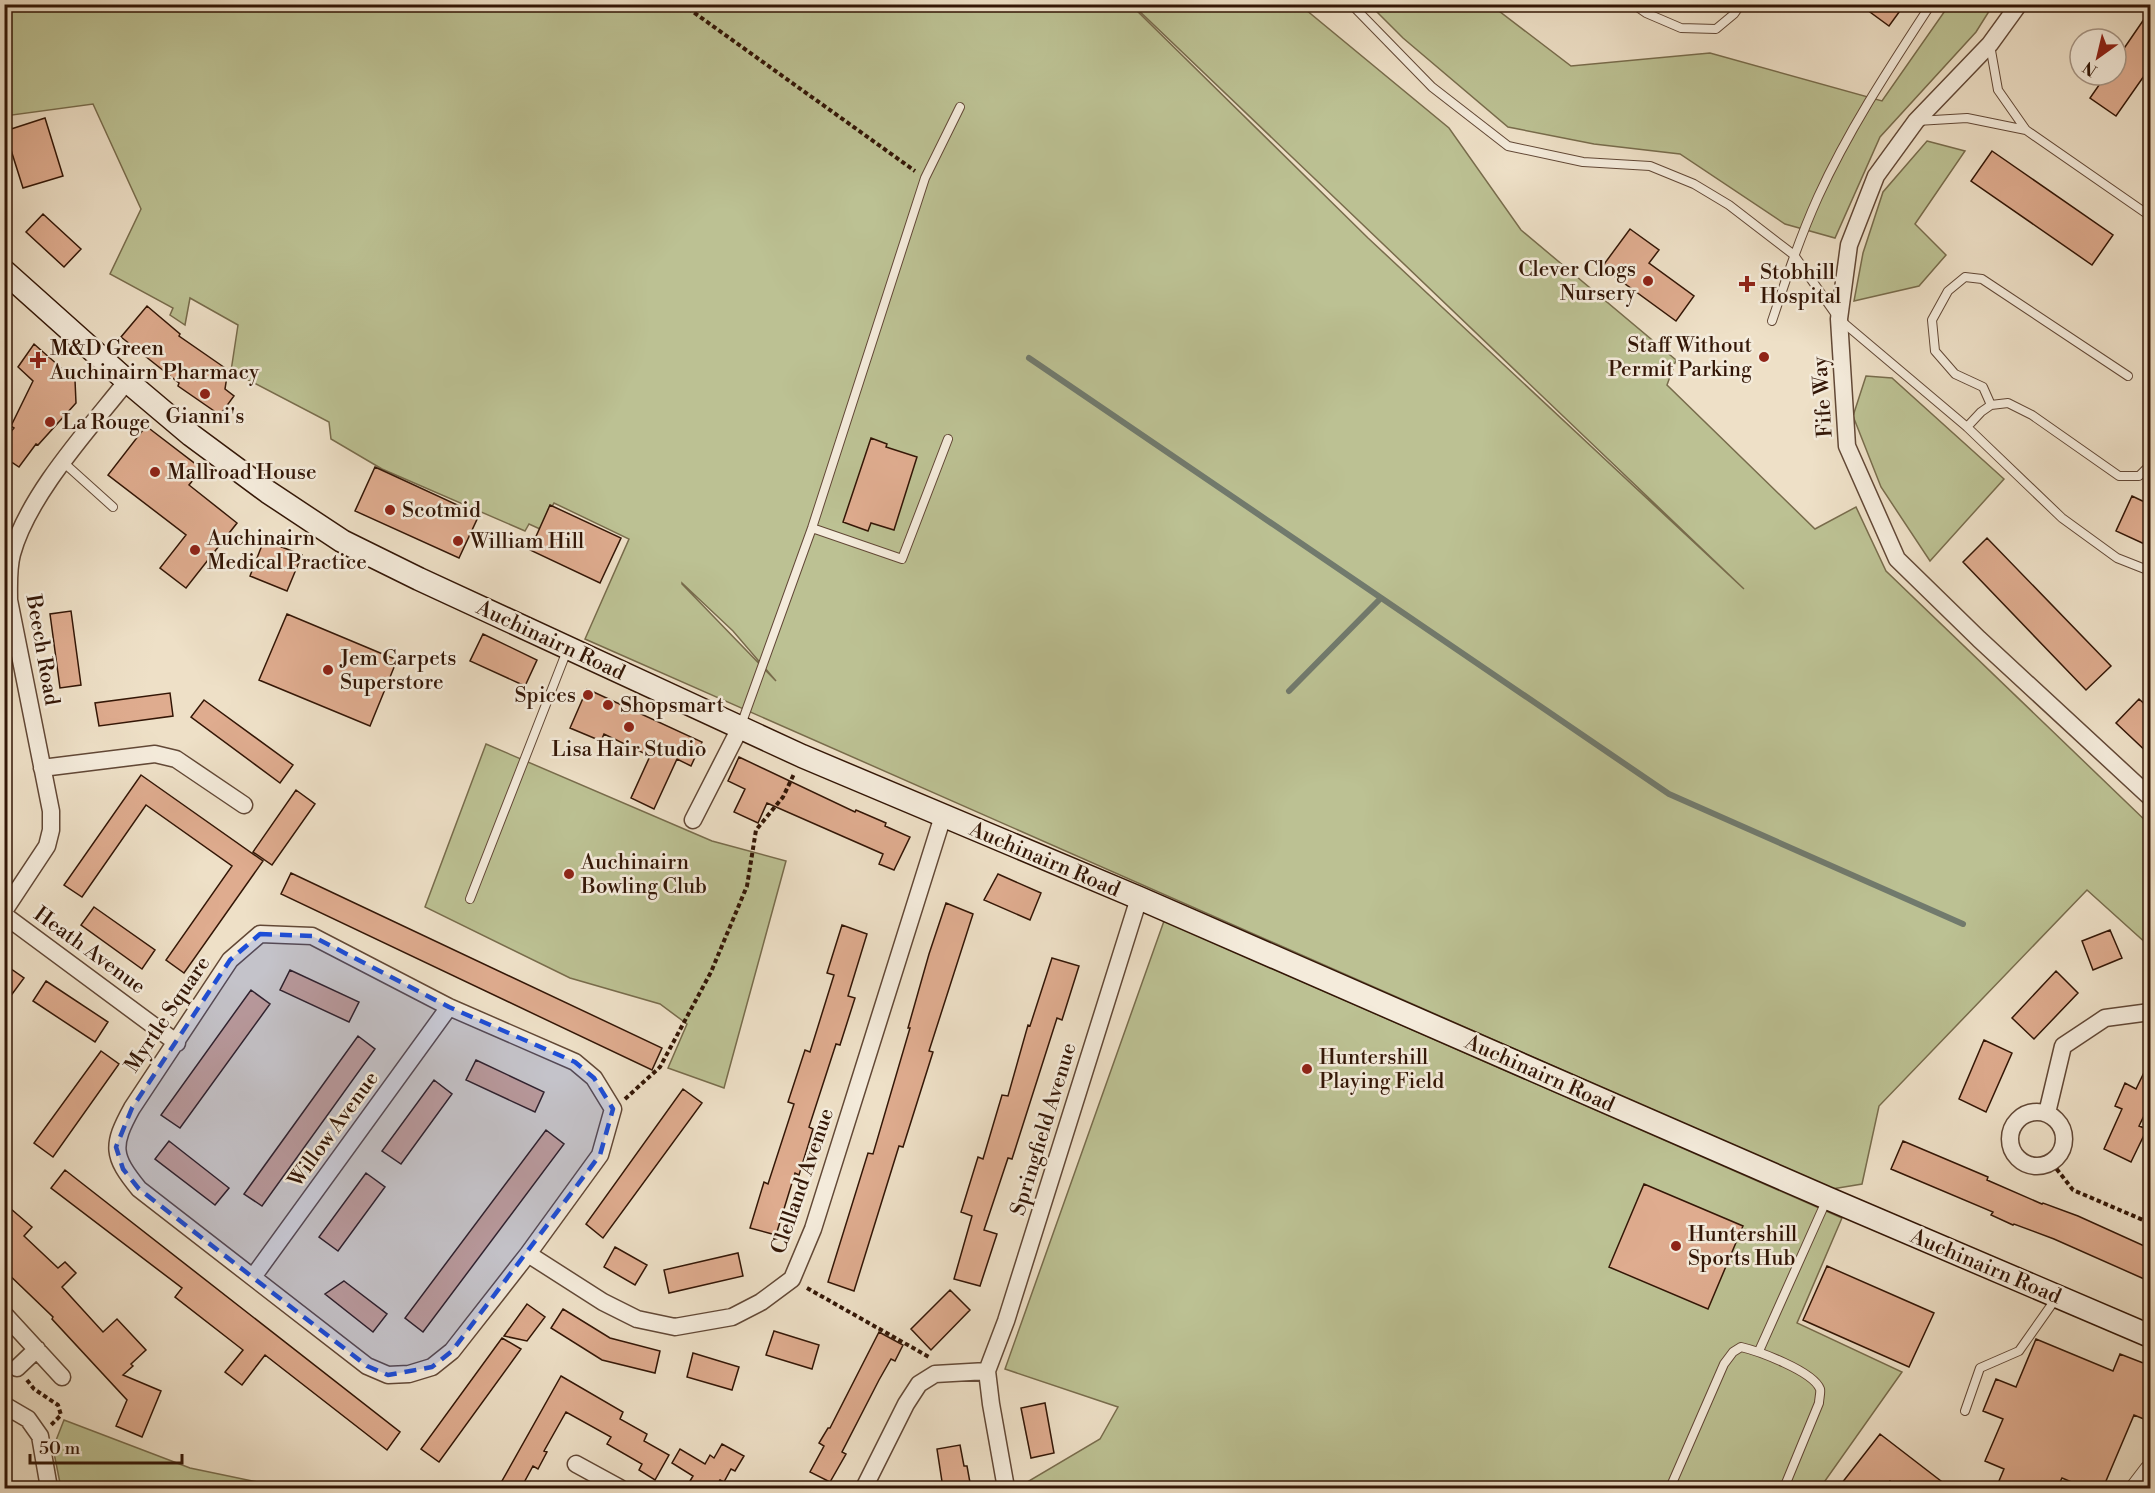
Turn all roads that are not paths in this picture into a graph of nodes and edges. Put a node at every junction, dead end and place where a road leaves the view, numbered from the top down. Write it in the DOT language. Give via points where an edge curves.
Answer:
graph roads {
  1 [pos="1351,4"];
  2 [pos="1633,4"];
  3 [pos="1741,4"];
  4 [pos="1931,4"];
  5 [pos="2019,4"];
  6 [pos="1990,44"];
  7 [pos="960,107"];
  8 [pos="1916,121"];
  9 [pos="2026,130"];
  10 [pos="2151,216"];
  11 [pos="1794,255"];
  12 [pos="4,271"];
  13 [pos="1839,320"];
  14 [pos="1772,321"];
  15 [pos="2128,376"];
  16 [pos="127,381"];
  17 [pos="1992,405"];
  18 [pos="1967,427"];
  19 [pos="948,439"];
  20 [pos="63,462"];
  21 [pos="2151,465"];
  22 [pos="113,507"];
  23 [pos="812,528"];
  24 [pos="2151,571"];
  25 [pos="7,600"];
  26 [pos="568,648"];
  27 [pos="740,728"];
  28 [pos="42,768"];
  29 [pos="2151,797"];
  30 [pos="244,805"];
  31 [pos="943,816"];
  32 [pos="693,820"];
  33 [pos="470,898"];
  34 [pos="1139,898"];
  35 [pos="4,914"];
  36 [pos="449,1007"];
  37 [pos="2151,1012"];
  38 [pos="177,1043"];
  39 [pos="2048,1113"];
  40 [pos="1827,1198"];
  41 [pos="528,1254"];
  42 [pos="253,1277"];
  43 [pos="2057,1297"];
  44 [pos="4,1314"];
  45 [pos="2151,1336"];
  46 [pos="37,1349"];
  47 [pos="1759,1352"];
  48 [pos="17,1368"];
  49 [pos="987,1371"];
  50 [pos="63,1377"];
  51 [pos="4,1405"];
  52 [pos="1965,1411"];
  53 [pos="576,1464"];
  54 [pos="2151,1470"];
  55 [pos="49,1488"];
  56 [pos="620,1488"];
  57 [pos="864,1488"];
  58 [pos="1006,1488"];
  59 [pos="1670,1488"];
  60 [pos="1784,1488"];
  61 [pos="2137,1488"];
  1 -- 11 [label="lane" via="1432,87 1508,146 1583,162 1650,166 1694,184 1729,205"];
  2 -- 3 [label="lane" via="1681,28 1716,29"];
  4 -- 11 [label="lane" via="1872,94 1818,196"];
  5 -- 6 [label="street, Fife Way"];
  6 -- 8 [label="street, Fife Way"];
  6 -- 9 [label="lane" via="1998,90"];
  7 -- 23 [label="lane" via="925,178"];
  8 -- 9 [label="lane" via="1967,118"];
  8 -- 13 [label="street, Fife Way" via="1876,176 1849,245"];
  9 -- 10 [label="lane"];
  11 -- 13 [label="lane"];
  11 -- 14 [label="lane"];
  12 -- 16 [label="main road, Auchinairn Road"];
  13 -- 18 [label="lane"];
  13 -- 29 [label="street, Fife Way" via="1847,446 1897,559"];
  15 -- 17 [label="lane" via="1982,279 1965,277 1948,291 1932,320 1935,351 1955,374 1983,387"];
  16 -- 20 [label="street, Beech Road"];
  16 -- 26 [label="main road, Auchinairn Road" via="258,485 342,541"];
  17 -- 18 [label="lane"];
  17 -- 21 [label="lane" via="2008,403 2032,415 2119,476 2139,476"];
  18 -- 24 [label="lane" via="2061,518 2117,558"];
  19 -- 23 [label="lane" via="902,559"];
  20 -- 22 [label="lane"];
  20 -- 25 [label="street, Beech Road" via="19,533 12,555"];
  23 -- 27 [label="lane"];
  25 -- 28 [label="street, Beech Road"];
  26 -- 27 [label="main road, Auchinairn Road"];
  26 -- 33 [label="lane"];
  27 -- 31 [label="main road, Auchinairn Road"];
  27 -- 32 [label="street"];
  28 -- 30 [label="street" via="155,754 176,759"];
  28 -- 35 [label="street, Beech Road" via="51,811 47,846"];
  31 -- 34 [label="main road, Auchinairn Road"];
  31 -- 41 [label="street, Clelland Avenue" via="813,1229 792,1279 732,1317 675,1327 637,1319"];
  34 -- 40 [label="main road, Auchinairn Road"];
  34 -- 49 [label="street, Springfield Avenue"];
  35 -- 38 [label="street, Heath Avenue"];
  36 -- 38 [label="street, Myrtle Square" via="312,936 260,934 230,960"];
  36 -- 41 [label="street, Myrtle Square" via="575,1062 594,1078 613,1109 600,1155"];
  36 -- 42 [label="street, Willow Avenue"];
  37 -- 39 [label="street" via="2105,1018 2063,1046"];
  38 -- 42 [label="street, Myrtle Square" via="120,1130 116,1147 123,1169 139,1189"];
  39 -- 39 [label="street" via="2058,1121 2065,1143 2052,1162 2042,1167 2028,1166 2013,1154 2009,1138 2014,1124 2023,1115"];
  40 -- 43 [label="main road, Auchinairn Road"];
  40 -- 47 [label="lane"];
  41 -- 42 [label="street, Myrtle Square" via="452,1351 432,1366 410,1374 388,1375 367,1366"];
  43 -- 45 [label="main road, Auchinairn Road"];
  43 -- 52 [label="lane" via="2019,1351 1980,1368"];
  44 -- 46 [label="street"];
  46 -- 48 [label="street"];
  46 -- 50 [label="street"];
  47 -- 59 [label="lane" via="1741,1347 1724,1364"];
  47 -- 60 [label="lane" via="1796,1369 1820,1389 1819,1403"];
  49 -- 57 [label="street" via="935,1374 919,1384"];
  49 -- 58 [label="street"];
  51 -- 55 [label="street" via="28,1419 40,1436"];
  53 -- 56 [label="street"];
  54 -- 61 [label="street"];
}
